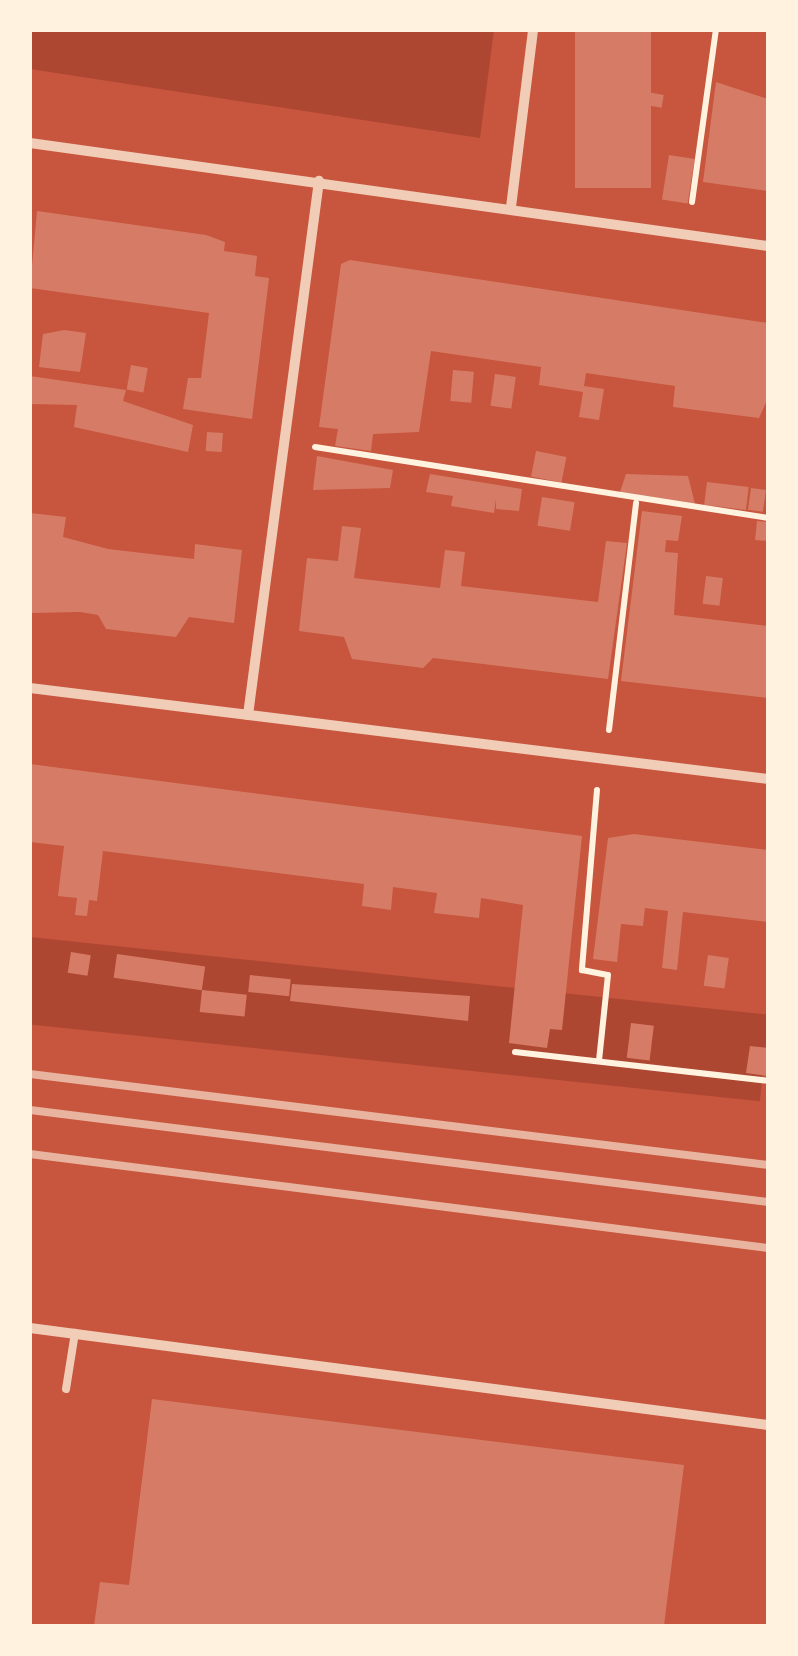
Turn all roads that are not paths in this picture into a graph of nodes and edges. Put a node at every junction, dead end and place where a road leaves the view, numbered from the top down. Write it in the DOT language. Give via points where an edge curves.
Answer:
graph roads {
  1 [pos="533,30"];
  2 [pos="30,142"];
  3 [pos="319,181"];
  4 [pos="511,208"];
  5 [pos="768,246"];
  6 [pos="30,688"];
  7 [pos="248,715"];
  8 [pos="768,779"];
  9 [pos="30,1328"];
  10 [pos="75,1333"];
  11 [pos="66,1389"];
  12 [pos="768,1425"];
  1 -- 4 [label="street"];
  2 -- 3 [label="street"];
  3 -- 4 [label="street"];
  3 -- 7 [label="street"];
  4 -- 5 [label="street"];
  6 -- 7 [label="street"];
  7 -- 8 [label="street"];
  9 -- 10 [label="street"];
  10 -- 11 [label="lane"];
  10 -- 12 [label="street"];
}
